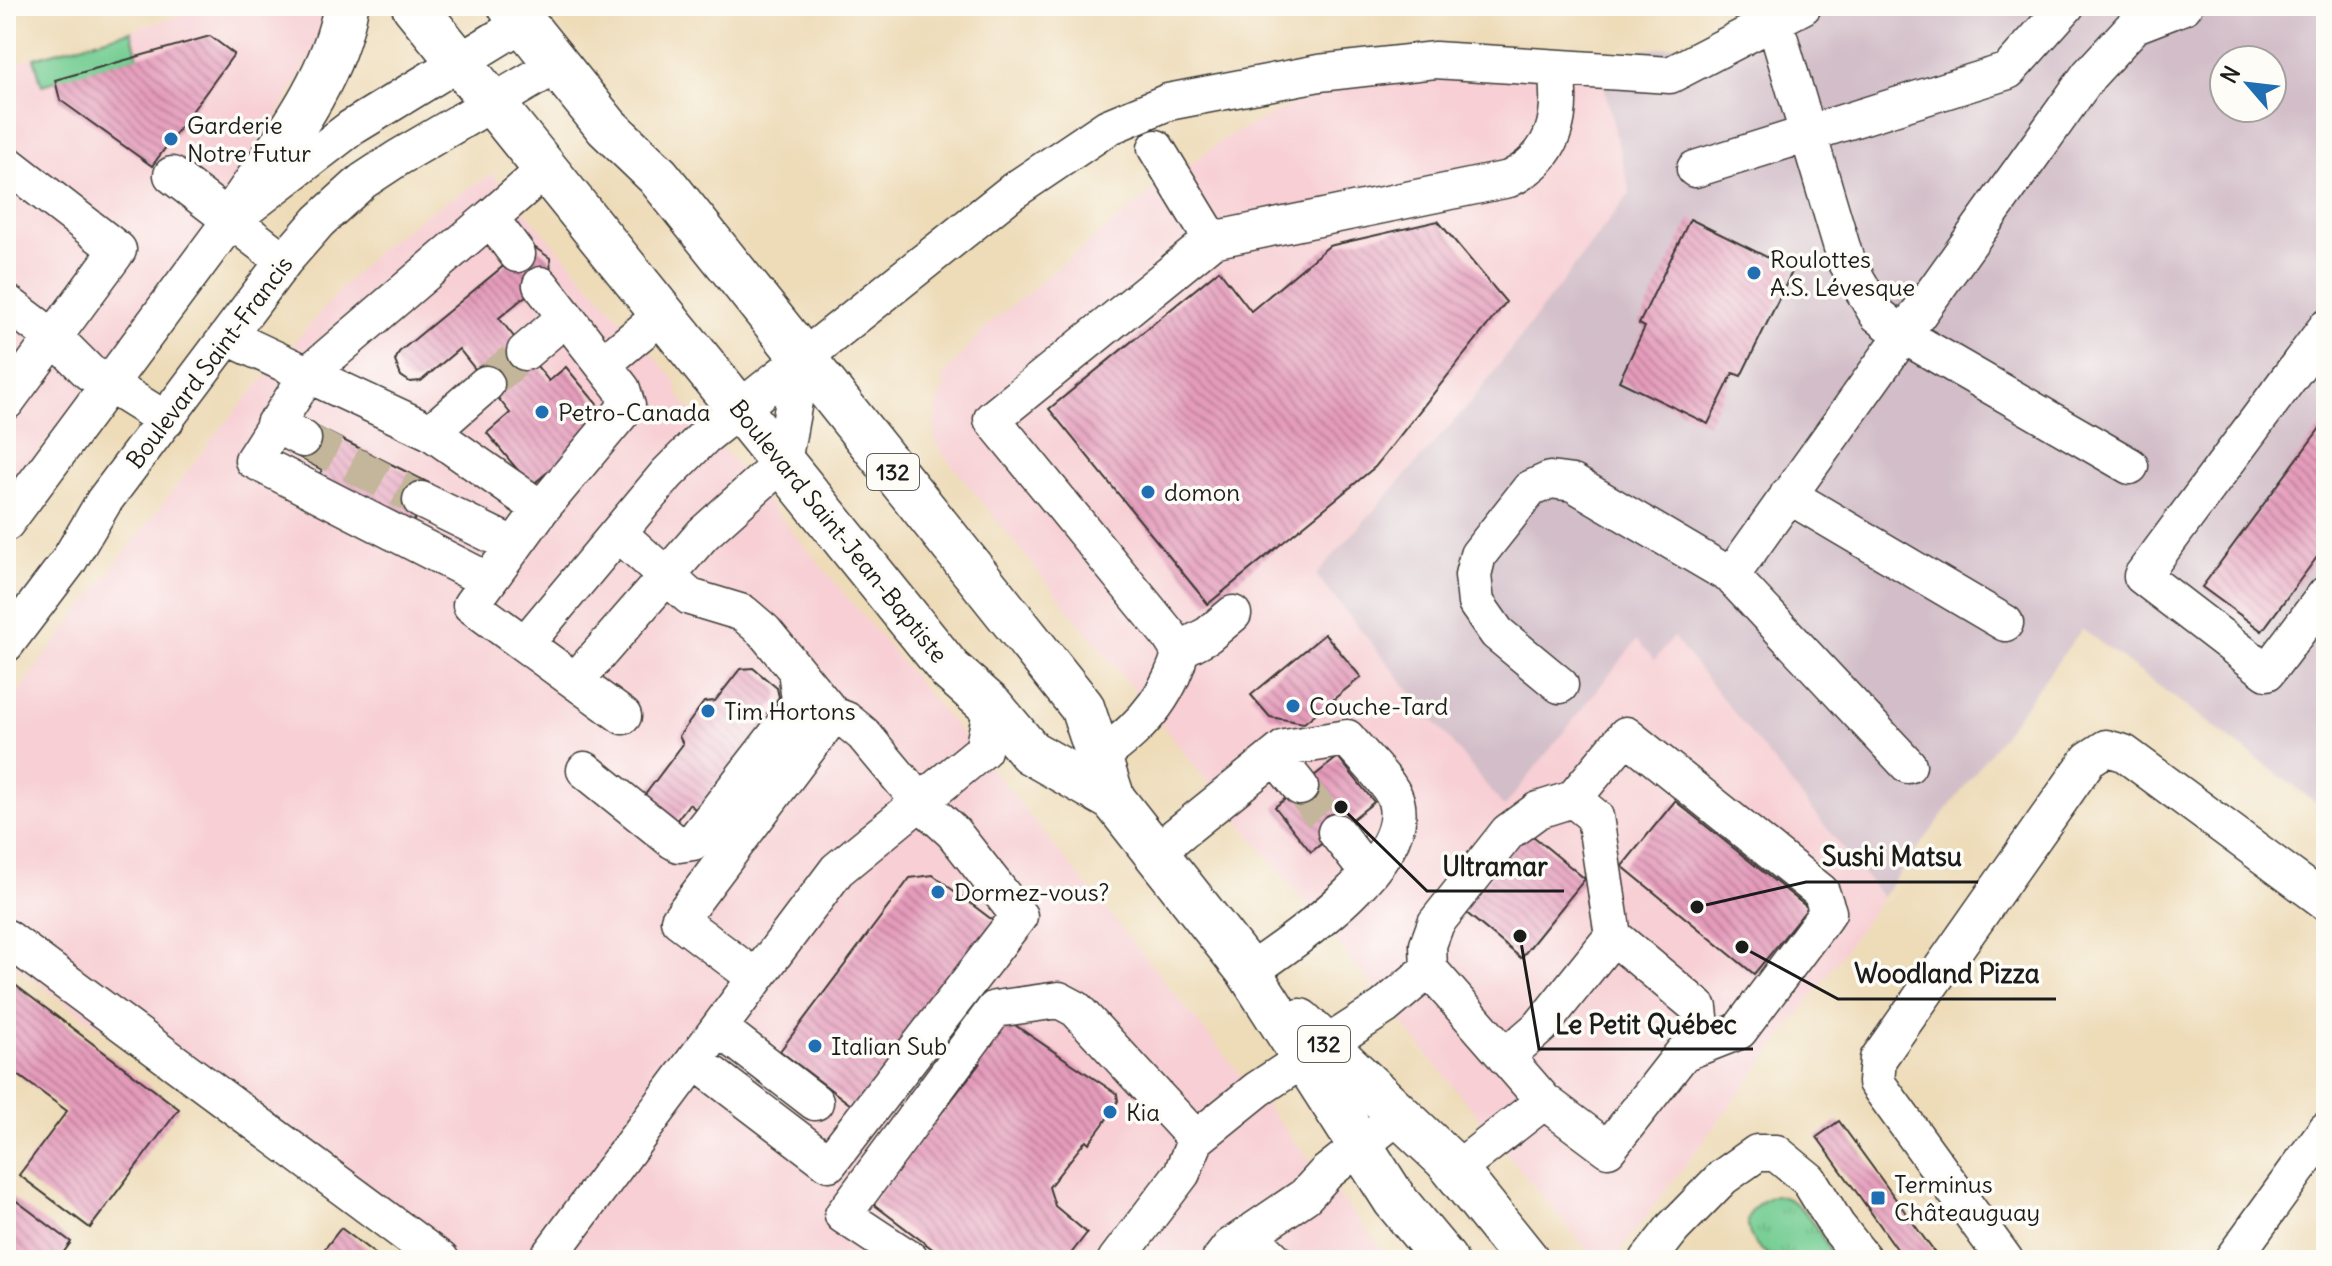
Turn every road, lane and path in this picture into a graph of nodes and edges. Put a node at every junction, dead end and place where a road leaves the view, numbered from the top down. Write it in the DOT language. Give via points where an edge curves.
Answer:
graph roads {
  1 [pos="346,6"];
  2 [pos="414,6"];
  3 [pos="2066,6"];
  4 [pos="2184,6"];
  5 [pos="517,14"];
  6 [pos="1789,15"];
  7 [pos="557,65"];
  8 [pos="1556,70"];
  9 [pos="442,73"];
  10 [pos="473,112"];
  11 [pos="1808,133"];
  12 [pos="1156,148"];
  13 [pos="6,163"];
  14 [pos="546,169"];
  15 [pos="1695,169"];
  16 [pos="172,175"];
  17 [pos="490,218"];
  18 [pos="230,221"];
  19 [pos="1212,240"];
  20 [pos="517,254"];
  21 [pos="284,261"];
  22 [pos="541,285"];
  23 [pos="6,302"];
  24 [pos="663,314"];
  25 [pos="566,317"];
  26 [pos="2326,328"];
  27 [pos="1903,335"];
  28 [pos="228,337"];
  29 [pos="54,338"];
  30 [pos="525,352"];
  31 [pos="802,357"];
  32 [pos="603,364"];
  33 [pos="308,374"];
  34 [pos="486,384"];
  35 [pos="108,385"];
  36 [pos="6,402"];
  37 [pos="741,408"];
  38 [pos="166,420"];
  39 [pos="431,432"];
  40 [pos="783,462"];
  41 [pos="2130,466"];
  42 [pos="1788,495"];
  43 [pos="421,500"];
  44 [pos="541,509"];
  45 [pos="6,523"];
  46 [pos="618,533"];
  47 [pos="513,545"];
  48 [pos="1731,576"];
  49 [pos="665,577"];
  50 [pos="487,580"];
  51 [pos="2326,594"];
  52 [pos="1233,614"];
  53 [pos="2005,623"];
  54 [pos="526,643"];
  55 [pos="6,644"];
  56 [pos="1178,651"];
  57 [pos="796,670"];
  58 [pos="577,679"];
  59 [pos="1560,685"];
  60 [pos="992,707"];
  61 [pos="833,715"];
  62 [pos="623,716"];
  63 [pos="1275,756"];
  64 [pos="1908,765"];
  65 [pos="1085,768"];
  66 [pos="585,770"];
  67 [pos="1300,787"];
  68 [pos="1573,799"];
  69 [pos="919,801"];
  70 [pos="1336,832"];
  71 [pos="1156,852"];
  72 [pos="1368,873"];
  73 [pos="2326,902"];
  74 [pos="1613,936"];
  75 [pos="7,938"];
  76 [pos="1429,969"];
  77 [pos="1249,972"];
  78 [pos="756,978"];
  79 [pos="719,1028"];
  80 [pos="1703,1043"];
  81 [pos="1314,1050"];
  82 [pos="1505,1057"];
  83 [pos="695,1061"];
  84 [pos="1544,1101"];
  85 [pos="815,1102"];
  86 [pos="1399,1115"];
  87 [pos="2326,1130"];
  88 [pos="1196,1139"];
  89 [pos="1360,1146"];
  90 [pos="1455,1171"];
  91 [pos="860,1247"];
  92 [pos="1263,1248"];
  93 [pos="441,1260"];
  94 [pos="546,1260"];
  95 [pos="911,1260"];
  96 [pos="1116,1260"];
  97 [pos="1220,1260"];
  98 [pos="1445,1260"];
  99 [pos="1527,1260"];
  100 [pos="1648,1260"];
  101 [pos="1864,1260"];
  102 [pos="2005,1260"];
  103 [pos="2232,1260"];
  1 -- 18 [label="highway" via="316,90"];
  2 -- 9 [label="highway, Boulevard Saint-Jean-Baptiste"];
  3 -- 11 [label="street" via="2008,71"];
  4 -- 27 [label="street" via="2135,25 2111,47"];
  5 -- 7 [label="highway, 132"];
  5 -- 9 [label="street"];
  6 -- 8 [label="street" via="1670,75"];
  6 -- 11 [label="street"];
  7 -- 10 [label="street, Boulevard Saint-Francis"];
  7 -- 31 [label="highway, 132" via="607,127 658,176"];
  8 -- 19 [label="street" via="1559,95 1552,140 1539,159 1509,179"];
  8 -- 31 [label="street" via="1435,60 1319,73 1168,102 1108,127 1013,191"];
  9 -- 10 [label="highway, Boulevard Saint-Jean-Baptiste"];
  9 -- 18 [label="street" via="335,140"];
  10 -- 14 [label="highway, Boulevard Saint-Jean-Baptiste"];
  10 -- 21 [label="street, Boulevard Saint-Francis" via="363,181"];
  11 -- 15 [label="street"];
  11 -- 27 [label="street" via="1846,261 1877,314"];
  12 -- 19 [label="street"];
  13 -- 29 [label="street" via="118,250"];
  14 -- 17 [label="street"];
  14 -- 24 [label="highway, Boulevard Saint-Jean-Baptiste"];
  16 -- 18 [label="street"];
  17 -- 20 [label="street"];
  17 -- 33 [label="street"];
  18 -- 21 [label="street"];
  18 -- 35 [label="street"];
  19 -- 56 [label="street" via="992,419"];
  21 -- 28 [label="street, Boulevard Saint-Francis"];
  22 -- 25 [label="street"];
  23 -- 29 [label="street"];
  24 -- 32 [label="street"];
  24 -- 37 [label="highway, Boulevard Saint-Jean-Baptiste"];
  25 -- 30 [label="street"];
  25 -- 32 [label="street"];
  26 -- 51 [label="street" via="2142,576 2267,672"];
  27 -- 41 [label="street"];
  27 -- 42 [label="street"];
  28 -- 33 [label="street"];
  28 -- 38 [label="street, Boulevard Saint-Francis"];
  29 -- 35 [label="street"];
  29 -- 36 [label="street"];
  31 -- 37 [label="street"];
  31 -- 40 [label="street"];
  31 -- 65 [label="highway, 132" via="1082,707"];
  32 -- 44 [label="street" via="622,389 627,406"];
  33 -- 39 [label="street"];
  33 -- 50 [label="street" via="288,431 253,460"];
  34 -- 39 [label="street"];
  35 -- 38 [label="street"];
  35 -- 45 [label="street"];
  37 -- 40 [label="highway, Boulevard Saint-Jean-Baptiste"];
  37 -- 46 [label="street" via="667,474"];
  38 -- 55 [label="street, Boulevard Saint-Francis"];
  39 -- 44 [label="street"];
  40 -- 49 [label="street" via="723,514"];
  40 -- 60 [label="highway, Boulevard Saint-Jean-Baptiste" via="950,670"];
  42 -- 48 [label="street"];
  42 -- 53 [label="street"];
  43 -- 47 [label="street"];
  44 -- 47 [label="street"];
  46 -- 49 [label="street"];
  46 -- 54 [label="street"];
  47 -- 50 [label="street"];
  48 -- 59 [label="street" via="1573,483 1550,480 1530,489 1478,555 1473,575 1476,603 1497,633"];
  48 -- 64 [label="street"];
  49 -- 57 [label="street" via="690,597 743,613"];
  49 -- 58 [label="street"];
  50 -- 54 [label="street" via="471,605"];
  52 -- 56 [label="street"];
  54 -- 58 [label="street"];
  56 -- 65 [label="street" via="1165,692 1149,716"];
  57 -- 61 [label="street"];
  57 -- 66 [label="street" via="800,700 795,711 693,842 672,840"];
  58 -- 62 [label="street"];
  60 -- 65 [label="highway, Boulevard Saint-Jean-Baptiste" via="1030,752"];
  60 -- 69 [label="street" via="983,750"];
  61 -- 69 [label="street" via="863,734"];
  61 -- 78 [label="street" via="679,920"];
  63 -- 67 [label="street"];
  63 -- 71 [label="street"];
  63 -- 72 [label="street" via="1285,748 1347,738 1395,797 1397,828"];
  65 -- 71 [label="highway, 132"];
  68 -- 74 [label="street" via="1595,817"];
  68 -- 76 [label="street" via="1538,810 1508,832 1434,927"];
  68 -- 80 [label="street" via="1626,735 1826,901 1826,918 1746,1023 1731,1036"];
  69 -- 78 [label="street" via="837,870"];
  69 -- 83 [label="street" via="953,832 1019,916 829,1163"];
  70 -- 72 [label="street"];
  71 -- 77 [label="highway, 132"];
  72 -- 77 [label="street" via="1317,924"];
  73 -- 102 [label="street" via="2124,753 2106,748 2089,759 1878,1059 1876,1082"];
  74 -- 80 [label="street" via="1699,1008"];
  74 -- 82 [label="street" via="1541,1026"];
  75 -- 93 [label="street"];
  76 -- 81 [label="street" via="1384,1007"];
  76 -- 82 [label="street"];
  77 -- 81 [label="highway, 132"];
  78 -- 79 [label="street"];
  79 -- 83 [label="street"];
  79 -- 85 [label="street"];
  80 -- 84 [label="street" via="1676,1060 1608,1149"];
  81 -- 86 [label="highway, 132"];
  81 -- 88 [label="street"];
  81 -- 89 [label="highway, 132"];
  82 -- 84 [label="street"];
  83 -- 94 [label="street"];
  84 -- 90 [label="street"];
  86 -- 89 [label="street"];
  86 -- 90 [label="highway, 132"];
  87 -- 103 [label="street"];
  88 -- 91 [label="street" via="1076,1009 1059,1000 995,1009 843,1215"];
  88 -- 96 [label="street" via="1182,1173"];
  89 -- 92 [label="street" via="1305,1196"];
  89 -- 98 [label="highway, 132" via="1395,1200"];
  90 -- 99 [label="highway, 132"];
  91 -- 95 [label="street"];
  92 -- 97 [label="street" via="1230,1247"];
  100 -- 101 [label="street" via="1723,1177 1757,1153 1776,1153 1809,1180"];
}
